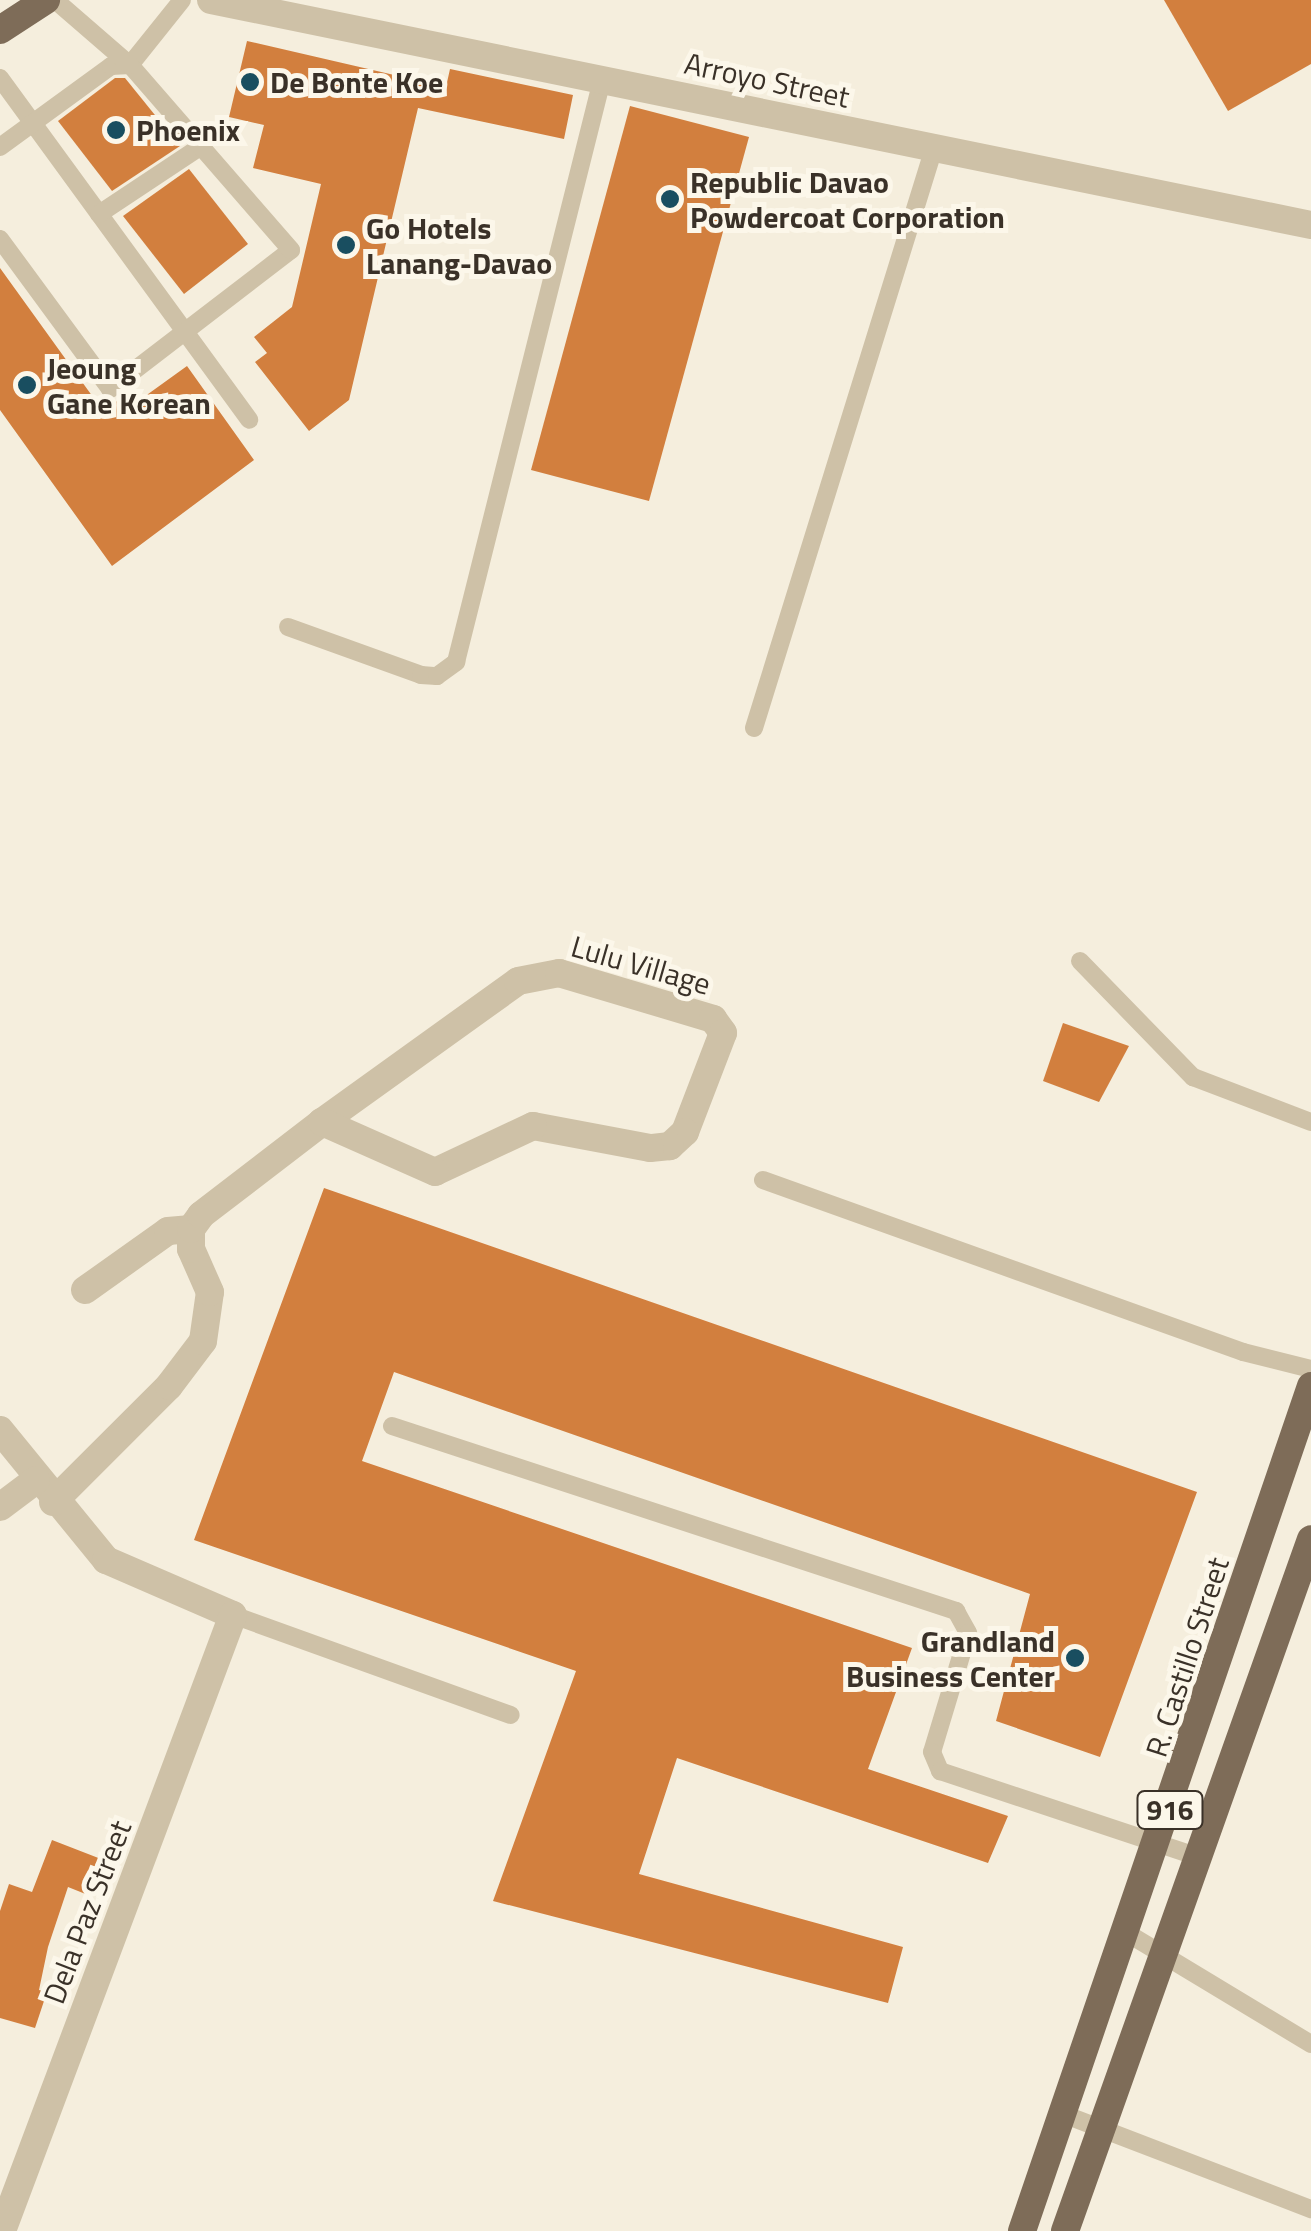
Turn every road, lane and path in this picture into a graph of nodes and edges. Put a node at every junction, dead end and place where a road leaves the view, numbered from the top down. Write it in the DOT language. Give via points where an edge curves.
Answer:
graph roads {
  1 [pos="46,0"];
  2 [pos="55,0"];
  3 [pos="182,0"];
  4 [pos="210,0"];
  5 [pos="0,30"];
  6 [pos="130,65"];
  7 [pos="0,78"];
  8 [pos="602,80"];
  9 [pos="33,123"];
  10 [pos="0,147"];
  11 [pos="934,148"];
  12 [pos="198,149"];
  13 [pos="99,214"];
  14 [pos="1311,225"];
  15 [pos="0,239"];
  16 [pos="187,334"];
  17 [pos="250,420"];
  18 [pos="288,627"];
  19 [pos="754,728"];
  20 [pos="1080,960"];
  21 [pos="322,1122"];
  22 [pos="1311,1122"];
  23 [pos="763,1180"];
  24 [pos="191,1230"];
  25 [pos="85,1290"];
  26 [pos="1311,1369"];
  27 [pos="1311,1386"];
  28 [pos="392,1426"];
  29 [pos="0,1430"];
  30 [pos="44,1491"];
  31 [pos="0,1507"];
  32 [pos="1311,1539"];
  33 [pos="234,1615"];
  34 [pos="510,1715"];
  35 [pos="1158,1847"];
  36 [pos="1195,1856"];
  37 [pos="1128,1934"];
  38 [pos="1161,1954"];
  39 [pos="1311,2044"];
  40 [pos="1063,2114"];
  41 [pos="1103,2128"];
  42 [pos="1311,2208"];
  43 [pos="2,2231"];
  44 [pos="1022,2231"];
  45 [pos="1065,2231"];
  1 -- 5 [label="main road"];
  2 -- 6 [label="lane"];
  3 -- 6 [label="lane"];
  4 -- 8 [label="street, Arroyo Street"];
  6 -- 9 [label="lane" via="111,66"];
  6 -- 12 [label="lane"];
  7 -- 9 [label="lane"];
  8 -- 11 [label="street, Arroyo Street"];
  8 -- 18 [label="lane" via="456,662 437,676 421,675"];
  9 -- 10 [label="lane"];
  9 -- 13 [label="lane"];
  11 -- 14 [label="street, Arroyo Street"];
  11 -- 19 [label="lane"];
  12 -- 13 [label="lane"];
  12 -- 16 [label="lane" via="291,250"];
  13 -- 16 [label="lane"];
  15 -- 16 [label="lane" via="110,390"];
  16 -- 17 [label="lane"];
  20 -- 22 [label="lane" via="1193,1077"];
  21 -- 21 [label="street, Lulu Village" via="518,982 543,972 714,1019 722,1033 685,1132 670,1146 533,1126 434,1172"];
  21 -- 24 [label="street, Lulu Village" via="217,1200"];
  23 -- 26 [label="lane" via="1243,1352"];
  24 -- 25 [label="street" via="168,1231"];
  24 -- 30 [label="street" via="191,1249 210,1292 203,1341 169,1386"];
  27 -- 35 [label="main road, R. Castillo Street / 916"];
  28 -- 35 [label="lane" via="956,1611 968,1633 932,1752 940,1772"];
  29 -- 30 [label="street"];
  30 -- 31 [label="street"];
  30 -- 33 [label="street" via="106,1560"];
  32 -- 36 [label="main road, 916"];
  33 -- 34 [label="lane"];
  33 -- 43 [label="street, Dela Paz Street"];
  35 -- 36 [label="lane"];
  35 -- 37 [label="main road, R. Castillo Street / 916"];
  36 -- 38 [label="main road, 916"];
  37 -- 38 [label="lane"];
  37 -- 40 [label="main road, R. Castillo Street / 916"];
  38 -- 39 [label="lane"];
  38 -- 41 [label="main road, 916"];
  40 -- 41 [label="lane"];
  40 -- 44 [label="main road, R. Castillo Street / 916"];
  41 -- 42 [label="lane"];
  41 -- 45 [label="main road, 916"];
}
